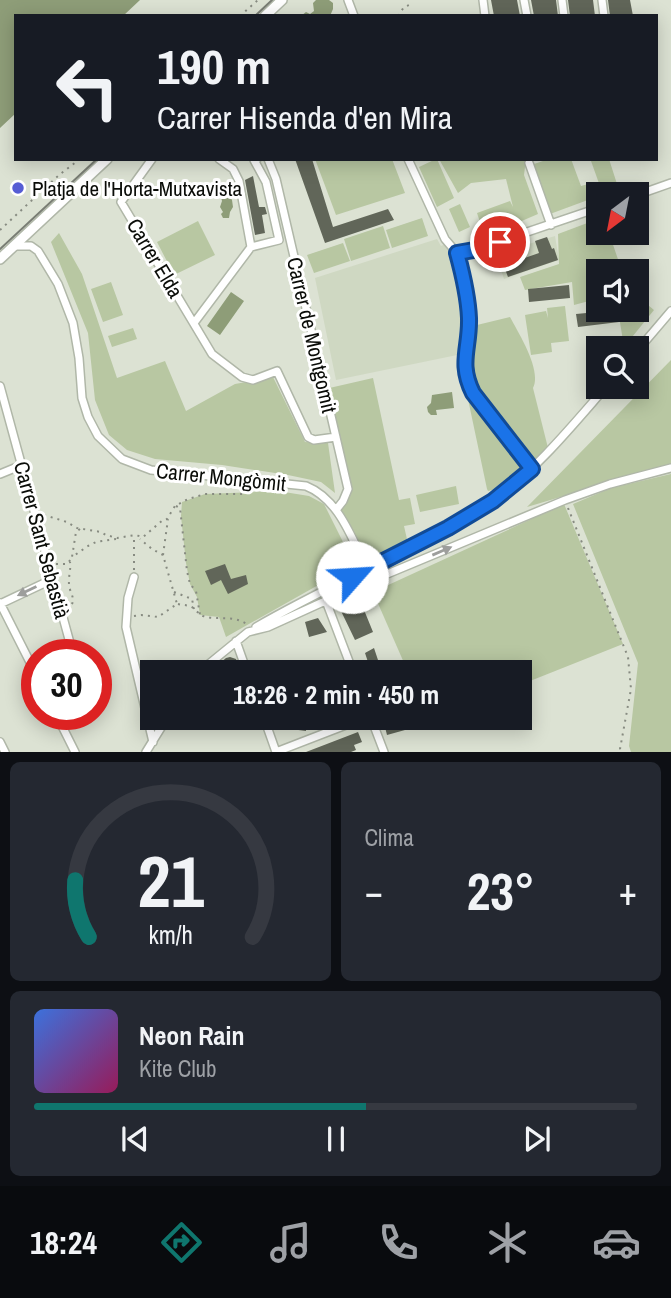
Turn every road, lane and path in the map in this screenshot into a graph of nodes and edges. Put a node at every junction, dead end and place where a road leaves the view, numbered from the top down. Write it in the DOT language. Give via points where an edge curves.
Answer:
graph roads {
  1 [pos="258,0"];
  2 [pos="282,0"];
  3 [pos="412,4"];
  4 [pos="242,14"];
  5 [pos="267,14"];
  6 [pos="399,14"];
  7 [pos="78,161"];
  8 [pos="105,161"];
  9 [pos="151,161"];
  10 [pos="222,161"];
  11 [pos="255,161"];
  12 [pos="269,161"];
  13 [pos="409,161"];
  14 [pos="529,163"];
  15 [pos="671,183"];
  16 [pos="649,191"];
  17 [pos="586,212"];
  18 [pos="551,225"];
  19 [pos="34,226"];
  20 [pos="0,229"];
  21 [pos="13,246"];
  22 [pos="31,246"];
  23 [pos="251,247"];
  24 [pos="457,253"];
  25 [pos="0,259"];
  26 [pos="671,311"];
  27 [pos="194,323"];
  28 [pos="649,337"];
  29 [pos="0,386"];
  30 [pos="596,399"];
  31 [pos="336,437"];
  32 [pos="22,465"];
  33 [pos="671,468"];
  34 [pos="532,469"];
  35 [pos="0,474"];
  36 [pos="261,481"];
  37 [pos="565,500"];
  38 [pos="182,502"];
  39 [pos="176,506"];
  40 [pos="180,508"];
  41 [pos="336,510"];
  42 [pos="36,514"];
  43 [pos="168,517"];
  44 [pos="78,528"];
  45 [pos="129,536"];
  46 [pos="117,538"];
  47 [pos="140,538"];
  48 [pos="134,539"];
  49 [pos="163,556"];
  50 [pos="72,557"];
  51 [pos="70,562"];
  52 [pos="49,563"];
  53 [pos="367,569"];
  54 [pos="134,578"];
  55 [pos="53,579"];
  56 [pos="173,592"];
  57 [pos="326,601"];
  58 [pos="0,604"];
  59 [pos="177,604"];
  60 [pos="195,610"];
  61 [pos="63,615"];
  62 [pos="200,615"];
  63 [pos="127,618"];
  64 [pos="251,631"];
  65 [pos="69,639"];
  66 [pos="236,641"];
  67 [pos="21,645"];
  68 [pos="213,660"];
  69 [pos="243,660"];
  70 [pos="348,660"];
  71 [pos="64,730"];
  72 [pos="160,730"];
  73 [pos="268,730"];
  74 [pos="334,730"];
  75 [pos="376,730"];
  76 [pos="0,742"];
  77 [pos="153,742"];
  78 [pos="5,752"];
  79 [pos="75,752"];
  80 [pos="146,752"];
  81 [pos="276,752"];
  82 [pos="384,752"];
  83 [pos="621,752"];
  1 -- 4 [label="path"];
  2 -- 5 [label="street"];
  3 -- 6 [label="path"];
  7 -- 20 [label="path"];
  8 -- 19 [label="street"];
  9 -- 27 [label="street, Carrer Elda" via="121,202"];
  10 -- 23 [label="street" via="239,181"];
  11 -- 23 [label="street" via="266,182 279,240"];
  12 -- 31 [label="street, Carrer de Montgomit"];
  13 -- 24 [label="street" via="445,239"];
  14 -- 18 [label="street"];
  15 -- 16 [label="street"];
  17 -- 18 [label="street"];
  18 -- 24 [label="street"];
  19 -- 21 [label="street"];
  19 -- 22 [label="street"];
  21 -- 22 [label="street"];
  21 -- 25 [label="street"];
  22 -- 36 [label="street, Carrer Mongòmit" via="45,260 73,324 82,398 98,436 108,447 122,459 151,470"];
  23 -- 27 [label="street"];
  24 -- 34 [label="street" via="467,292 466,379"];
  26 -- 28 [label="street"];
  27 -- 31 [label="street" via="212,354 242,377 253,380 277,371 308,437"];
  29 -- 32 [label="street, Carrer Sant Sebastià"];
  30 -- 34 [label="street"];
  31 -- 41 [label="street, Carrer de Montgomit" via="348,489"];
  32 -- 35 [label="street"];
  32 -- 42 [label="street, Carrer Sant Sebastià"];
  33 -- 37 [label="street"];
  34 -- 53 [label="street" via="493,501"];
  36 -- 38 [label="path" via="243,495 205,494"];
  36 -- 41 [label="street, Carrer Mongòmit" via="306,486"];
  57 -- 37 [label="street, one-way"];
  37 -- 83 [label="path" via="628,657 631,689"];
  38 -- 39 [label="path"];
  38 -- 40 [label="path"];
  39 -- 40 [label="path"];
  39 -- 43 [label="path"];
  40 -- 62 [label="path" via="187,571"];
  41 -- 53 [label="street, Carrer Mongòmit"];
  42 -- 44 [label="path"];
  42 -- 52 [label="street, Carrer Sant Sebastià"];
  43 -- 47 [label="path"];
  43 -- 49 [label="path"];
  44 -- 46 [label="path"];
  44 -- 50 [label="path"];
  45 -- 46 [label="path"];
  45 -- 47 [label="path"];
  45 -- 48 [label="path"];
  46 -- 50 [label="path" via="96,542"];
  47 -- 48 [label="path"];
  47 -- 49 [label="path"];
  48 -- 54 [label="path"];
  49 -- 56 [label="path"];
  50 -- 51 [label="path"];
  51 -- 52 [label="path"];
  51 -- 61 [label="path" via="68,582 73,599"];
  52 -- 55 [label="street, Carrer Sant Sebastià"];
  53 -- 64 [label="street"];
  54 -- 63 [label="street"];
  55 -- 58 [label="street, one-way"];
  55 -- 61 [label="street, Carrer Sant Sebastià"];
  56 -- 59 [label="path"];
  56 -- 60 [label="path" via="192,600"];
  57 -- 64 [label="street"];
  57 -- 70 [label="street"];
  58 -- 67 [label="street"];
  59 -- 60 [label="path"];
  59 -- 63 [label="path" via="158,617"];
  60 -- 62 [label="path"];
  61 -- 65 [label="street, Carrer Sant Sebastià"];
  62 -- 64 [label="path" via="243,622"];
  63 -- 77 [label="street"];
  64 -- 66 [label="street"];
  66 -- 68 [label="street"];
  66 -- 69 [label="street"];
  71 -- 79 [label="street"];
  72 -- 77 [label="street"];
  73 -- 81 [label="street"];
  74 -- 81 [label="street"];
  75 -- 82 [label="street"];
  76 -- 78 [label="street"];
  77 -- 80 [label="street"];
}
